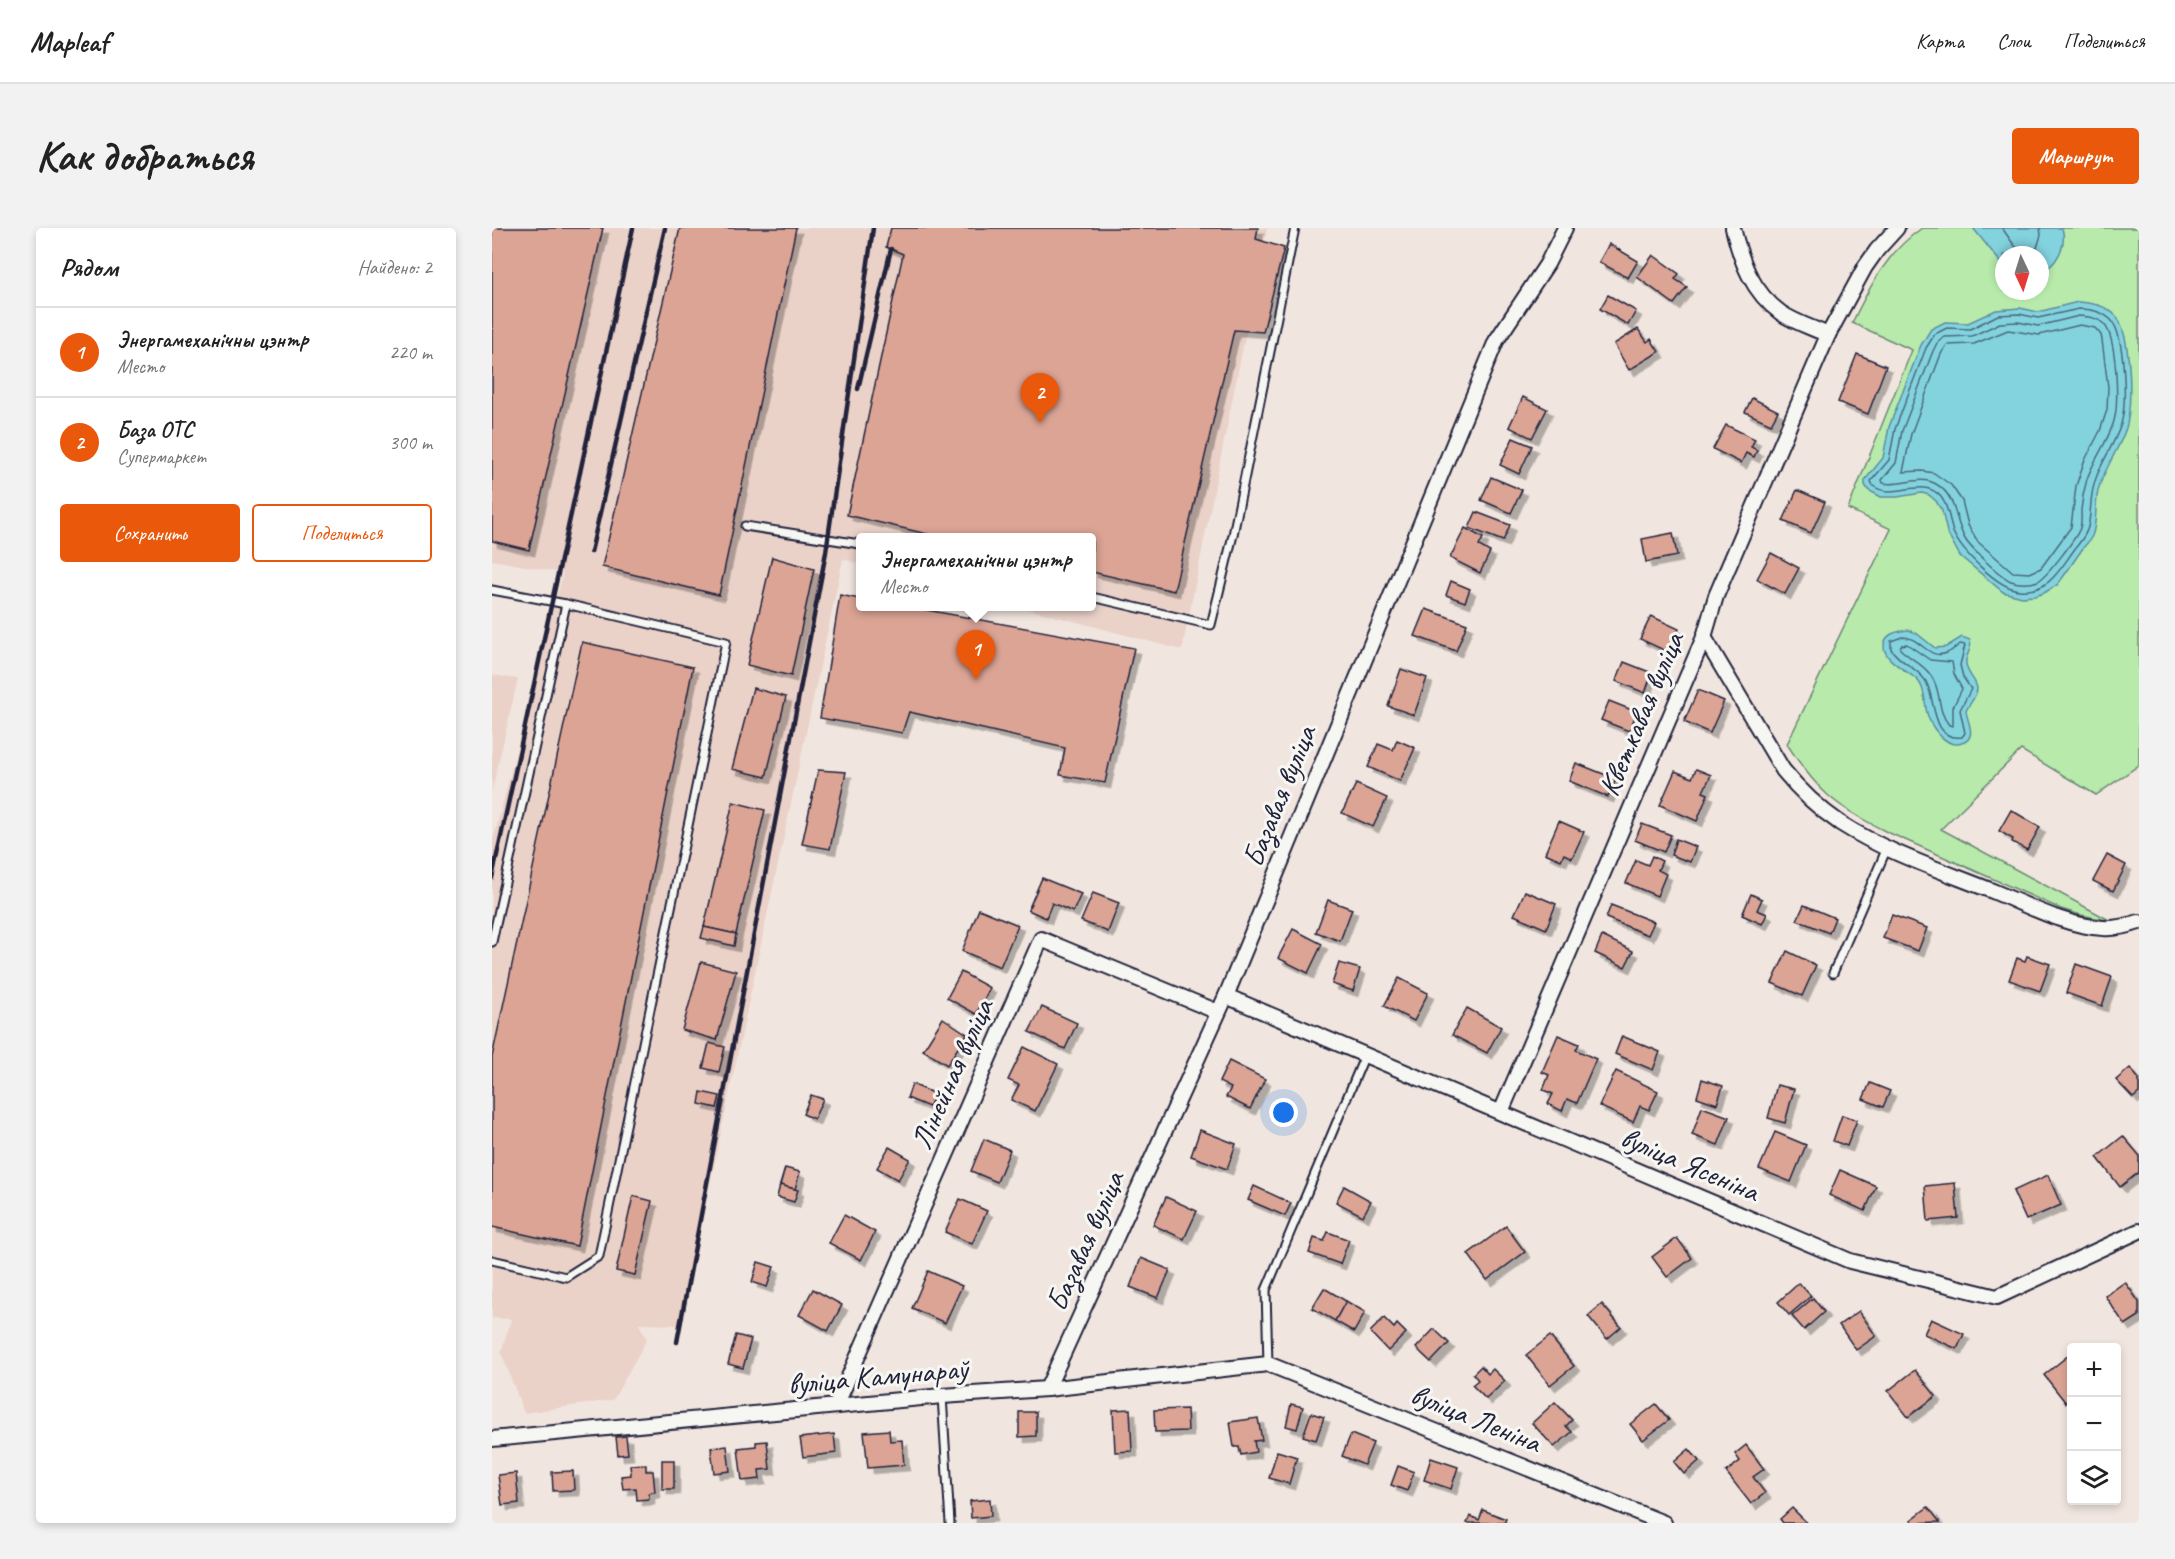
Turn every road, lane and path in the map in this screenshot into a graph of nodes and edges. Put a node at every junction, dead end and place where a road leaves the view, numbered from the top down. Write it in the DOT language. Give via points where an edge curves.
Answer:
graph roads {
  1 [pos="1295,228"];
  2 [pos="1564,228"];
  3 [pos="1733,228"];
  4 [pos="1897,228"];
  5 [pos="1828,335"];
  6 [pos="745,526"];
  7 [pos="856,543"];
  8 [pos="492,590"];
  9 [pos="1096,598"];
  10 [pos="566,604"];
  11 [pos="1704,637"];
  12 [pos="1887,848"];
  13 [pos="2139,922"];
  14 [pos="492,942"];
  15 [pos="1833,973"];
  16 [pos="1226,996"];
  17 [pos="1218,1012"];
  18 [pos="1365,1055"];
  19 [pos="1501,1112"];
  20 [pos="2139,1231"];
  21 [pos="492,1260"];
  22 [pos="1268,1364"];
  23 [pos="1047,1389"];
  24 [pos="942,1396"];
  25 [pos="836,1406"];
  26 [pos="492,1439"];
  27 [pos="950,1523"];
  28 [pos="1664,1523"];
  1 -- 9 [label="lane" via="1211,625"];
  2 -- 16 [label="street, Базавая вуліца" via="1547,264 1496,341"];
  3 -- 5 [label="street" via="1744,267 1768,302 1782,314"];
  4 -- 5 [label="street, Кветкавая вуліца" via="1865,267"];
  5 -- 11 [label="street, Кветкавая вуліца" via="1716,596"];
  6 -- 7 [label="lane"];
  8 -- 10 [label="lane"];
  10 -- 14 [label="lane"];
  10 -- 21 [label="lane" via="726,642 599,1256 566,1277"];
  11 -- 12 [label="street" via="1799,790 1842,824"];
  11 -- 19 [label="street, Кветкавая вуліца"];
  12 -- 13 [label="street" via="2072,922 2103,928"];
  12 -- 15 [label="lane"];
  16 -- 17 [label="street, Базавая вуліца"];
  16 -- 18 [label="street, вуліца Ясеніна"];
  17 -- 23 [label="street, Базавая вуліца"];
  17 -- 25 [label="street, Лінейная вуліца" via="1041,939"];
  18 -- 19 [label="street, вуліца Ясеніна"];
  18 -- 22 [label="lane" via="1266,1290"];
  19 -- 20 [label="street, вуліца Ясеніна" via="1850,1261 1997,1297"];
  22 -- 23 [label="street, вуліца Камунараў"];
  22 -- 28 [label="street, вуліца Леніна"];
  23 -- 24 [label="street, вуліца Камунараў"];
  24 -- 25 [label="street, вуліца Камунараў"];
  24 -- 27 [label="lane"];
  25 -- 26 [label="street, вуліца Камунараў"];
}
